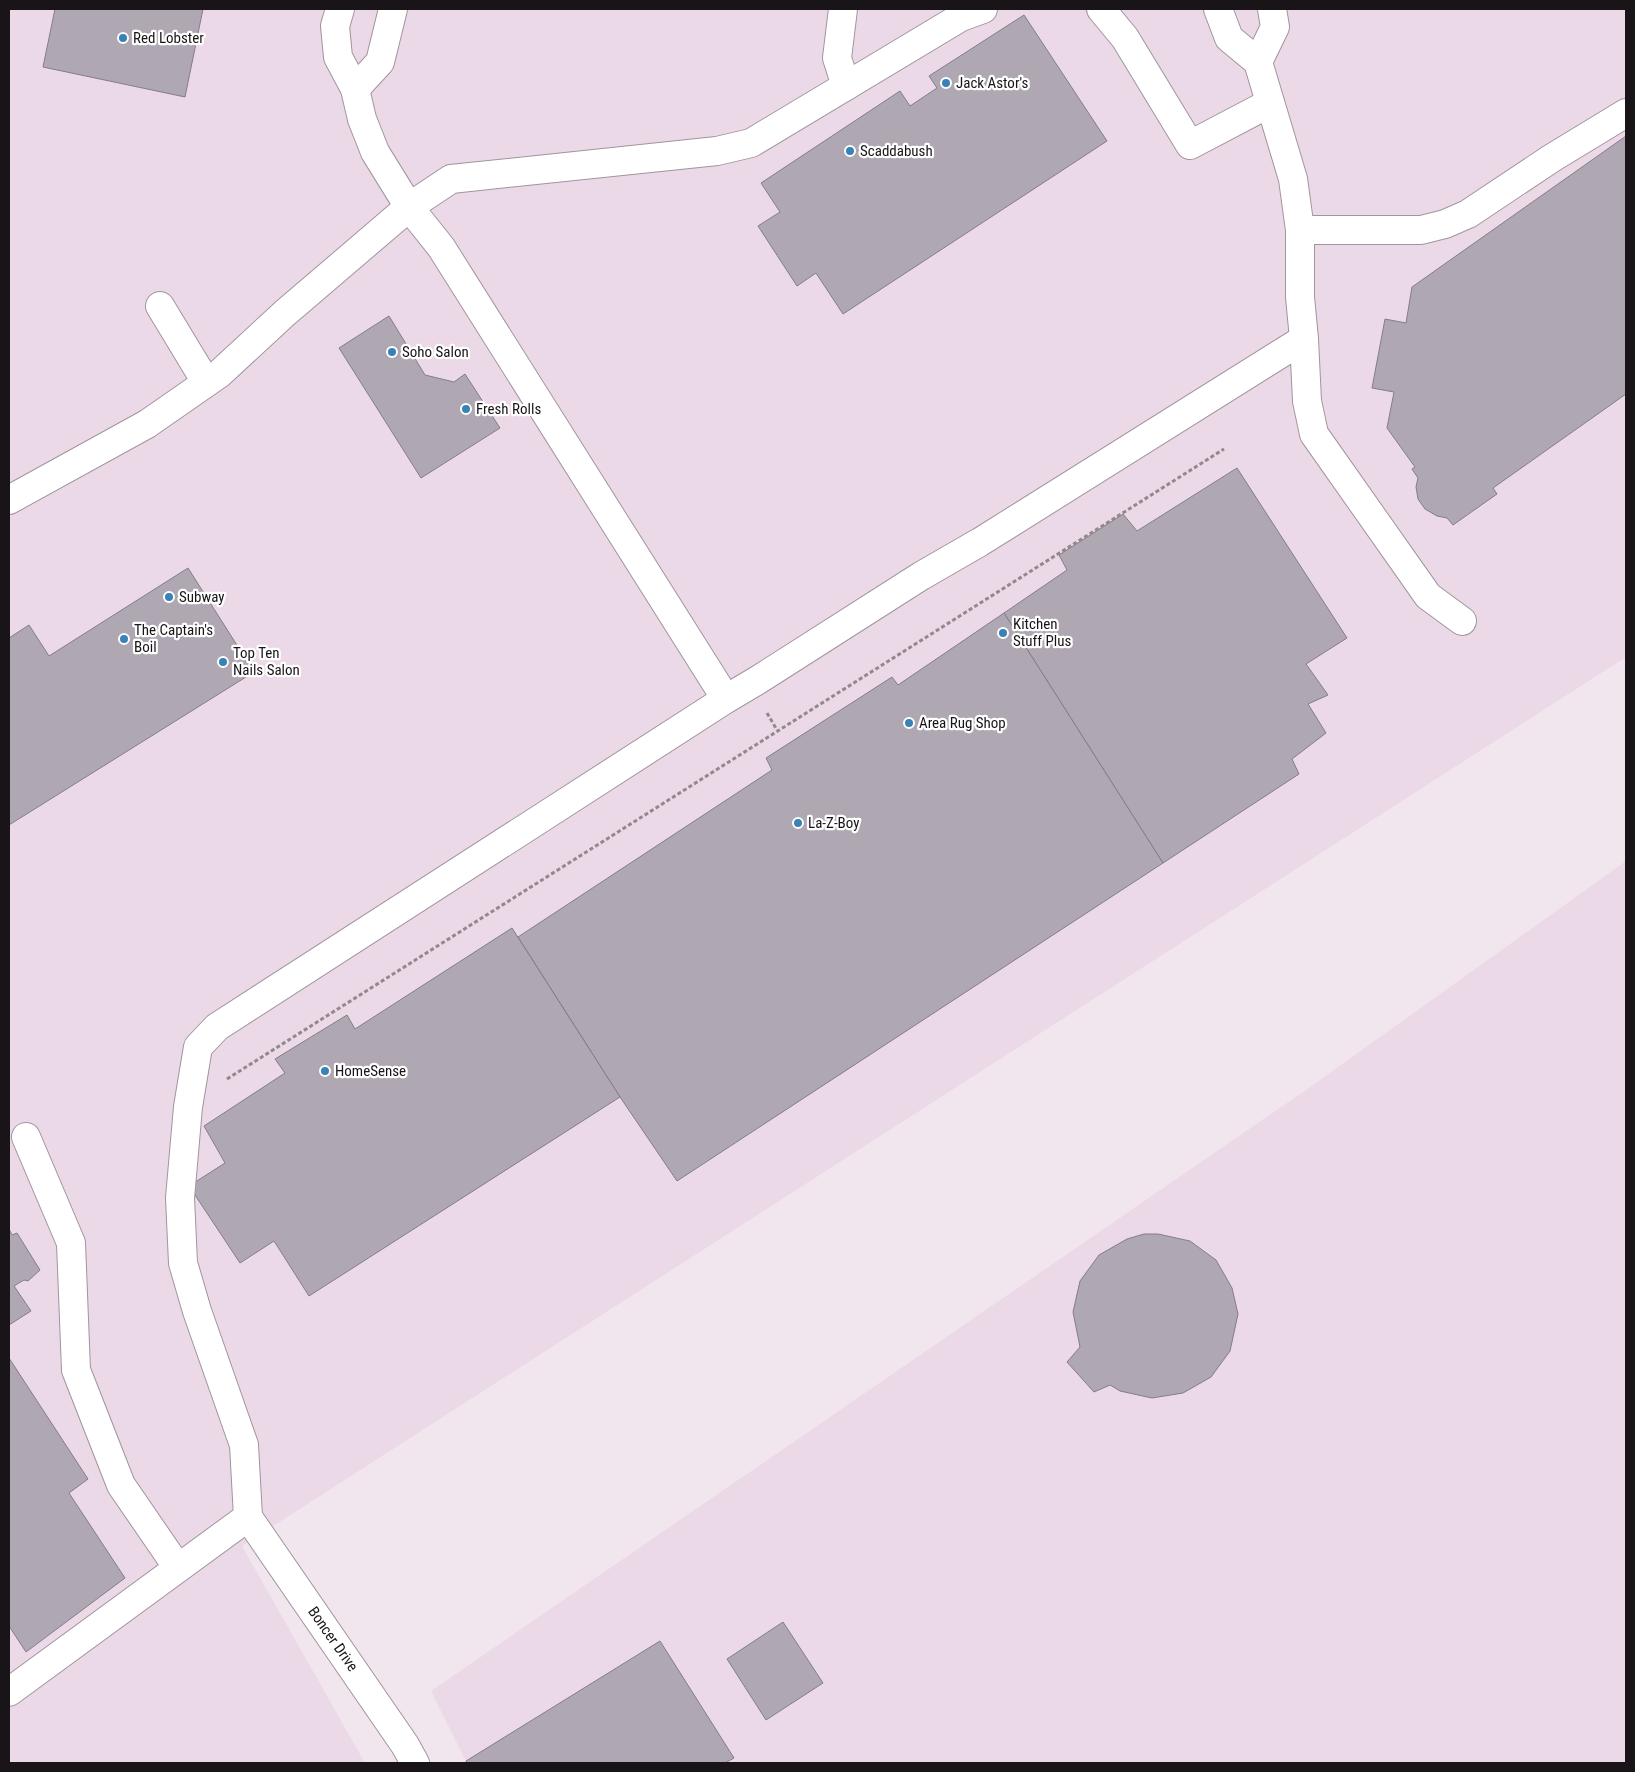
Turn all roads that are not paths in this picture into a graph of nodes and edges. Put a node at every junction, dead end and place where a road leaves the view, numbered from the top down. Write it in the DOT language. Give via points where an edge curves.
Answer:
graph roads {
  1 [pos="340,9"];
  2 [pos="393,9"];
  3 [pos="842,9"];
  4 [pos="983,9"];
  5 [pos="1101,9"];
  6 [pos="1218,9"];
  7 [pos="1272,9"];
  8 [pos="1258,62"];
  9 [pos="846,86"];
  10 [pos="356,89"];
  11 [pos="1270,103"];
  12 [pos="1626,113"];
  13 [pos="410,207"];
  14 [pos="1300,230"];
  15 [pos="160,306"];
  16 [pos="1304,339"];
  17 [pos="206,382"];
  18 [pos="9,500"];
  19 [pos="1462,621"];
  20 [pos="726,698"];
  21 [pos="26,1137"];
  22 [pos="248,1517"];
  23 [pos="178,1568"];
  24 [pos="9,1692"];
  25 [pos="415,1763"];
  1 -- 10 [label="street" via="335,26 338,57"];
  2 -- 10 [label="street" via="380,62"];
  3 -- 9 [label="street" via="837,58"];
  4 -- 9 [label="street" via="961,17"];
  5 -- 11 [label="street" via="1126,38 1190,145"];
  6 -- 8 [label="street" via="1229,38"];
  7 -- 8 [label="street" via="1275,27"];
  8 -- 11 [label="street"];
  9 -- 13 [label="street" via="751,143 717,151 451,179"];
  10 -- 13 [label="street" via="362,119 375,152"];
  11 -- 14 [label="street" via="1293,179"];
  12 -- 14 [label="street" via="1468,214 1445,224 1421,230"];
  13 -- 17 [label="street"];
  13 -- 20 [label="street" via="441,247"];
  14 -- 16 [label="street"];
  15 -- 17 [label="street"];
  16 -- 19 [label="street" via="1307,401 1314,434 1428,596"];
  16 -- 20 [label="street"];
  17 -- 18 [label="street" via="147,424"];
  20 -- 22 [label="street" via="217,1027 198,1047 188,1107 180,1198 183,1263 244,1445"];
  21 -- 23 [label="street" via="71,1243 76,1370 121,1485"];
  22 -- 23 [label="street"];
  22 -- 25 [label="street, Boncer Drive"];
  23 -- 24 [label="street"];
}
